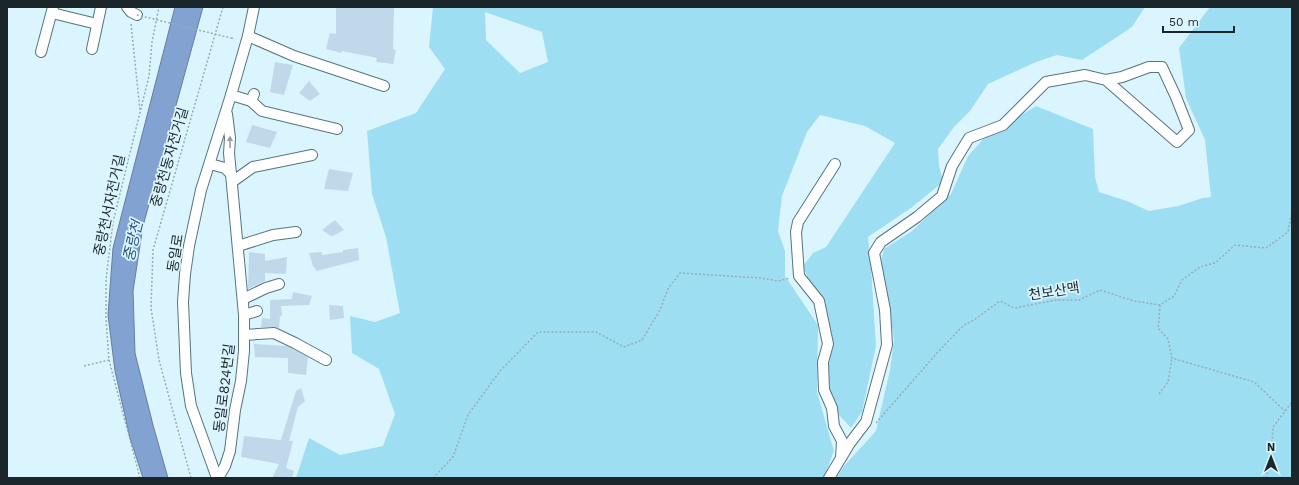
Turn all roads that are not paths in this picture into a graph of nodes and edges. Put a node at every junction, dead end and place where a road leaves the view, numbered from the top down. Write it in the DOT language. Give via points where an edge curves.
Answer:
graph roads {
  1 [pos="101,7"];
  2 [pos="256,9"];
  3 [pos="52,10"];
  4 [pos="97,24"];
  5 [pos="248,36"];
  6 [pos="92,49"];
  7 [pos="41,52"];
  8 [pos="1106,80"];
  9 [pos="384,86"];
  10 [pos="231,95"];
  11 [pos="226,110"];
  12 [pos="337,130"];
  13 [pos="312,155"];
  14 [pos="210,164"];
  15 [pos="835,164"];
  16 [pos="232,178"];
  17 [pos="296,232"];
  18 [pos="238,246"];
  19 [pos="279,284"];
  20 [pos="243,299"];
  21 [pos="257,312"];
  22 [pos="244,315"];
  23 [pos="244,335"];
  24 [pos="326,360"];
  25 [pos="841,458"];
  26 [pos="218,478"];
  27 [pos="829,478"];
  1 -- 4 [label="street"];
  2 -- 5 [label="street, 동일로"];
  3 -- 4 [label="street"];
  3 -- 7 [label="street"];
  4 -- 6 [label="street"];
  5 -- 9 [label="street" via="294,56"];
  5 -- 10 [label="street, 동일로"];
  8 -- 8 [label="street" via="1149,67 1162,67 1189,130 1177,142"];
  8 -- 25 [label="street" via="1085,75 1046,82 1003,125 969,138 952,166 942,196 881,242 874,253 885,310 887,345 866,422"];
  10 -- 11 [label="street, 동일로"];
  10 -- 12 [label="street" via="252,98 262,111"];
  11 -- 14 [label="street, 동일로"];
  16 -- 11 [label="street, 동일로824번길, one-way"];
  13 -- 16 [label="street" via="252,168"];
  14 -- 16 [label="street" via="225,168"];
  14 -- 26 [label="street, 동일로" via="201,190 189,246 183,302 186,373 192,406"];
  15 -- 25 [label="street" via="798,222 796,232 799,276 819,301 828,344 823,362 824,390 832,408 834,426 842,441"];
  16 -- 18 [label="street, 동일로824번길"];
  17 -- 18 [label="street" via="273,235"];
  18 -- 20 [label="street, 동일로824번길"];
  19 -- 20 [label="street"];
  20 -- 22 [label="street, 동일로824번길"];
  21 -- 22 [label="street"];
  22 -- 23 [label="street, 동일로824번길"];
  23 -- 24 [label="street" via="274,333"];
  23 -- 26 [label="street, 동일로824번길" via="241,381 230,451"];
  25 -- 27 [label="street"];
}
